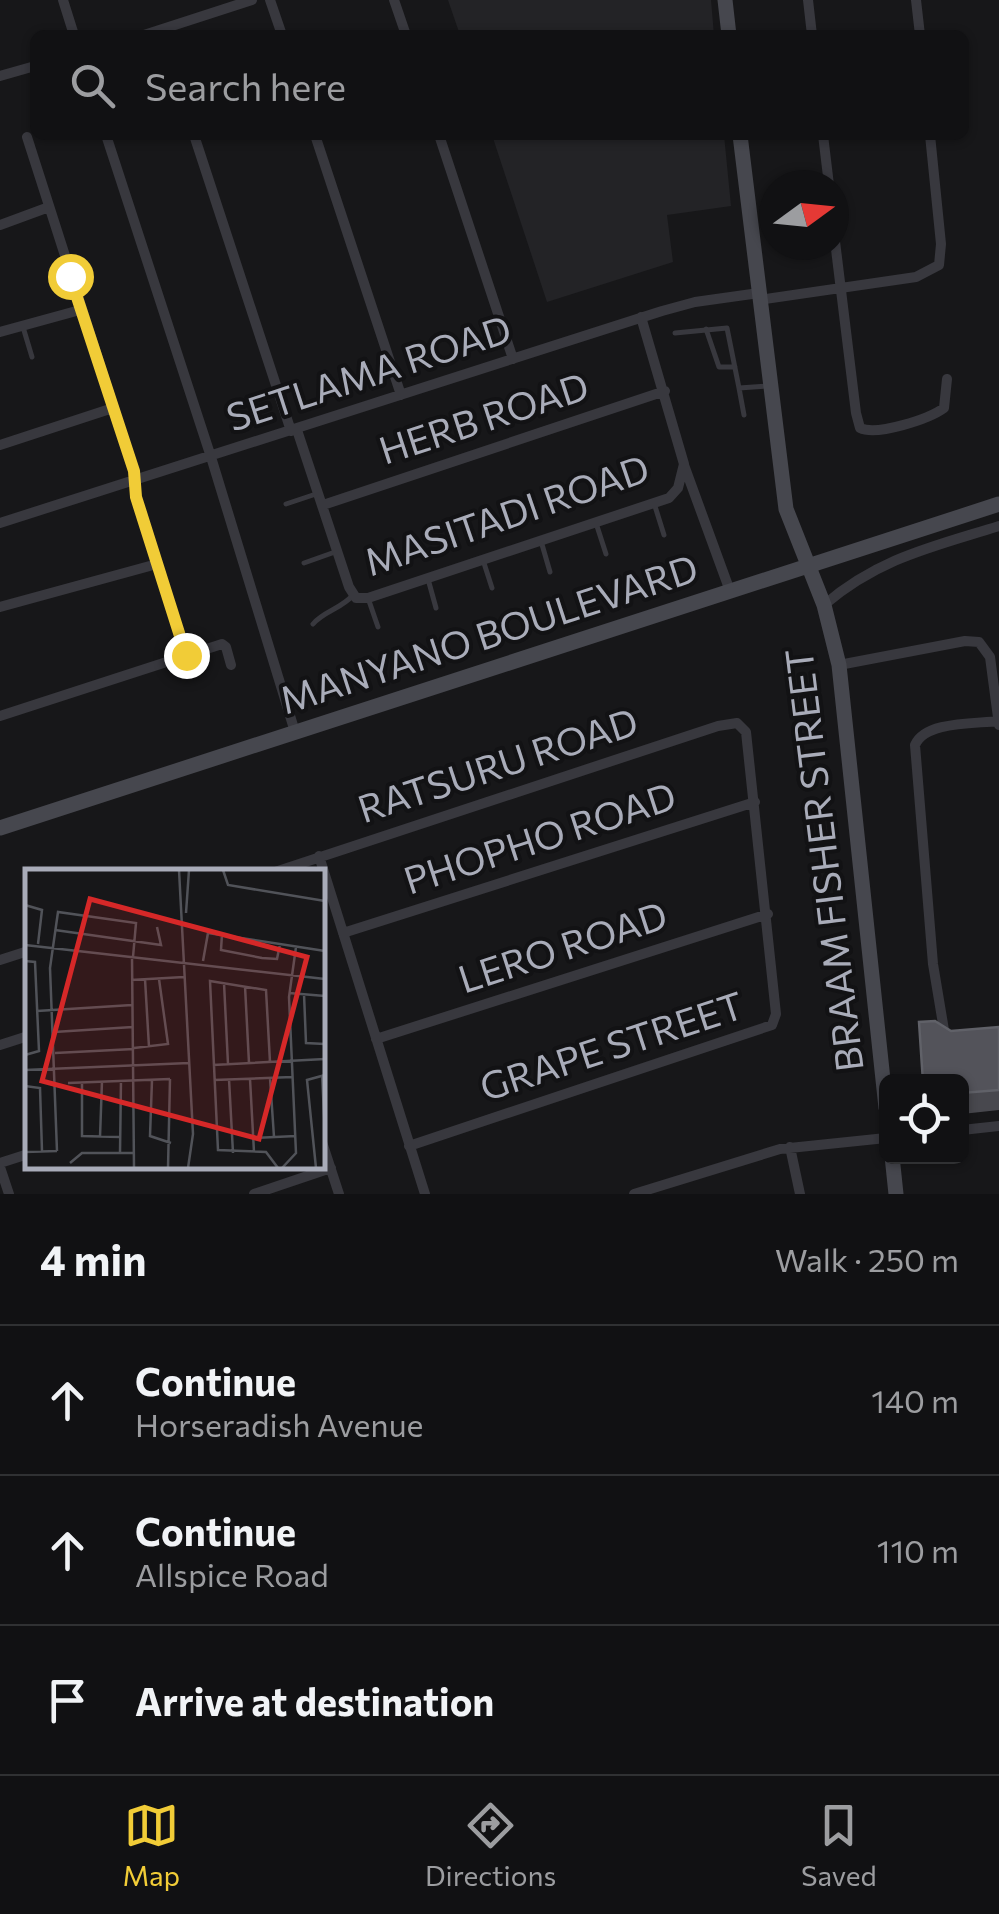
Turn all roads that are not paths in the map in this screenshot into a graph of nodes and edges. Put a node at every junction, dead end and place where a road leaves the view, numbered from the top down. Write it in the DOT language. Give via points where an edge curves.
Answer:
graph roads {
  1 [pos="63,0"];
  2 [pos="252,0"];
  3 [pos="270,0"];
  4 [pos="394,0"];
  5 [pos="724,0"];
  6 [pos="808,0"];
  7 [pos="916,0"];
  8 [pos="72,30"];
  9 [pos="168,30"];
  10 [pos="280,30"];
  11 [pos="404,30"];
  12 [pos="728,30"];
  13 [pos="811,30"];
  14 [pos="919,30"];
  15 [pos="30,67"];
  16 [pos="0,76"];
  17 [pos="27,137"];
  18 [pos="108,140"];
  19 [pos="196,140"];
  20 [pos="317,140"];
  21 [pos="441,140"];
  22 [pos="741,140"];
  23 [pos="824,140"];
  24 [pos="931,140"];
  25 [pos="826,170"];
  26 [pos="49,207"];
  27 [pos="0,225"];
  28 [pos="837,260"];
  29 [pos="840,289"];
  30 [pos="759,297"];
  31 [pos="80,310"];
  32 [pos="641,318"];
  33 [pos="23,326"];
  34 [pos="706,329"];
  35 [pos="0,332"];
  36 [pos="675,333"];
  37 [pos="32,358"];
  38 [pos="513,358"];
  39 [pos="736,367"];
  40 [pos="948,379"];
  41 [pos="770,386"];
  42 [pos="739,388"];
  43 [pos="664,391"];
  44 [pos="401,396"];
  45 [pos="113,408"];
  46 [pos="744,415"];
  47 [pos="294,430"];
  48 [pos="0,445"];
  49 [pos="211,456"];
  50 [pos="684,464"];
  51 [pos="134,482"];
  52 [pos="321,499"];
  53 [pos="654,503"];
  54 [pos="286,504"];
  55 [pos="999,504"];
  56 [pos="596,522"];
  57 [pos="0,523"];
  58 [pos="999,526"];
  59 [pos="664,534"];
  60 [pos="540,541"];
  61 [pos="338,551"];
  62 [pos="606,554"];
  63 [pos="483,560"];
  64 [pos="304,563"];
  65 [pos="157,564"];
  66 [pos="808,566"];
  67 [pos="550,572"];
  68 [pos="428,579"];
  69 [pos="492,588"];
  70 [pos="730,591"];
  71 [pos="353,595"];
  72 [pos="368,598"];
  73 [pos="824,606"];
  74 [pos="0,607"];
  75 [pos="436,608"];
  76 [pos="313,624"];
  77 [pos="378,628"];
  78 [pos="186,655"];
  79 [pos="840,664"];
  80 [pos="231,665"];
  81 [pos="0,716"];
  82 [pos="999,724"];
  83 [pos="741,725"];
  84 [pos="295,732"];
  85 [pos="755,802"];
  86 [pos="0,828"];
  87 [pos="319,856"];
  88 [pos="283,869"];
  89 [pos="323,869"];
  90 [pos="325,875"];
  91 [pos="768,914"];
  92 [pos="343,933"];
  93 [pos="25,952"];
  94 [pos="0,960"];
  95 [pos="25,1037"];
  96 [pos="376,1039"];
  97 [pos="953,1041"];
  98 [pos="0,1045"];
  99 [pos="882,1074"];
  100 [pos="999,1126"];
  101 [pos="969,1129"];
  102 [pos="879,1139"];
  103 [pos="409,1146"];
  104 [pos="790,1148"];
  105 [pos="325,1152"];
  106 [pos="25,1155"];
  107 [pos="893,1164"];
  108 [pos="0,1165"];
  109 [pos="330,1168"];
  110 [pos="8,1194"];
  111 [pos="254,1194"];
  112 [pos="339,1194"];
  113 [pos="425,1194"];
  114 [pos="634,1194"];
  115 [pos="800,1194"];
  116 [pos="896,1194"];
  1 -- 8 [label="street"];
  2 -- 9 [label="street"];
  3 -- 10 [label="street"];
  4 -- 11 [label="street"];
  5 -- 12 [label="street"];
  6 -- 13 [label="street"];
  7 -- 14 [label="street"];
  15 -- 16 [label="street"];
  17 -- 26 [label="street"];
  18 -- 49 [label="street"];
  19 -- 47 [label="street, MASITADI ROAD"];
  20 -- 44 [label="street"];
  21 -- 38 [label="street"];
  22 -- 30 [label="street, BRAAM FISHER STREET"];
  23 -- 25 [label="street"];
  24 -- 29 [label="street, SETLAMA ROAD" via="939,266 923,275"];
  26 -- 27 [label="street"];
  26 -- 31 [label="street"];
  28 -- 29 [label="street"];
  29 -- 30 [label="street, SETLAMA ROAD"];
  29 -- 40 [label="street" via="860,428 871,432 933,416 944,408"];
  30 -- 32 [label="street, SETLAMA ROAD" via="694,302"];
  30 -- 41 [label="street, BRAAM FISHER STREET"];
  31 -- 33 [label="street"];
  31 -- 45 [label="street"];
  32 -- 38 [label="street, SETLAMA ROAD"];
  32 -- 43 [label="street, MASITADI ROAD"];
  33 -- 35 [label="street"];
  33 -- 37 [label="lane"];
  34 -- 36 [label="lane"];
  34 -- 39 [label="lane" via="719,367"];
  34 -- 39 [label="lane" via="727,328"];
  38 -- 44 [label="street, SETLAMA ROAD"];
  39 -- 42 [label="lane"];
  41 -- 42 [label="lane"];
  41 -- 66 [label="street, BRAAM FISHER STREET" via="786,509"];
  42 -- 46 [label="lane"];
  43 -- 50 [label="street, MASITADI ROAD"];
  43 -- 52 [label="street, HERB ROAD"];
  44 -- 47 [label="street, SETLAMA ROAD"];
  45 -- 48 [label="street"];
  45 -- 51 [label="street"];
  47 -- 49 [label="street, SETLAMA ROAD"];
  47 -- 52 [label="street, MASITADI ROAD"];
  49 -- 51 [label="street, SETLAMA ROAD"];
  49 -- 84 [label="street"];
  50 -- 53 [label="street, MASITADI ROAD" via="678,488"];
  50 -- 70 [label="street"];
  51 -- 57 [label="street, SETLAMA ROAD"];
  51 -- 65 [label="street"];
  52 -- 54 [label="lane"];
  52 -- 61 [label="street, MASITADI ROAD"];
  53 -- 56 [label="street, MASITADI ROAD"];
  53 -- 59 [label="lane"];
  55 -- 66 [label="street, MANYANO BOULEVARD"];
  56 -- 60 [label="street, MASITADI ROAD"];
  56 -- 62 [label="lane"];
  58 -- 73 [label="street" via="887,562"];
  60 -- 63 [label="street, MASITADI ROAD"];
  60 -- 67 [label="lane"];
  61 -- 64 [label="lane"];
  61 -- 71 [label="street, MASITADI ROAD"];
  63 -- 68 [label="street, MASITADI ROAD"];
  63 -- 69 [label="lane"];
  65 -- 74 [label="street"];
  65 -- 78 [label="street"];
  66 -- 70 [label="street, MANYANO BOULEVARD"];
  66 -- 73 [label="street, BRAAM FISHER STREET"];
  68 -- 72 [label="street, MASITADI ROAD"];
  68 -- 75 [label="lane"];
  70 -- 84 [label="street, MANYANO BOULEVARD"];
  71 -- 72 [label="street, MASITADI ROAD"];
  71 -- 76 [label="lane"];
  72 -- 77 [label="lane"];
  73 -- 79 [label="street, BRAAM FISHER STREET"];
  78 -- 80 [label="street" via="222,644"];
  78 -- 81 [label="street"];
  79 -- 82 [label="street" via="979,642 990,658"];
  79 -- 99 [label="street, BRAAM FISHER STREET"];
  82 -- 97 [label="street" via="932,730 915,746 939,1009 943,1033"];
  83 -- 85 [label="street, GRAPE STREET"];
  83 -- 87 [label="street, RATSURU ROAD" via="718,726"];
  84 -- 86 [label="street, MANYANO BOULEVARD"];
  85 -- 91 [label="street, GRAPE STREET"];
  85 -- 92 [label="street, PHOPHO ROAD"];
  87 -- 88 [label="street, RATSURU ROAD"];
  87 -- 89 [label="street"];
  90 -- 92 [label="street"];
  91 -- 96 [label="street, LERO ROAD"];
  91 -- 103 [label="street, GRAPE STREET" via="772,1025"];
  92 -- 96 [label="street"];
  93 -- 94 [label="street"];
  95 -- 98 [label="street"];
  96 -- 103 [label="street"];
  100 -- 101 [label="street"];
  102 -- 104 [label="street"];
  103 -- 113 [label="street"];
  104 -- 114 [label="street"];
  104 -- 115 [label="street"];
  105 -- 109 [label="street"];
  106 -- 108 [label="street"];
  107 -- 116 [label="street"];
  108 -- 110 [label="street"];
  109 -- 111 [label="street"];
  109 -- 112 [label="street"];
}
